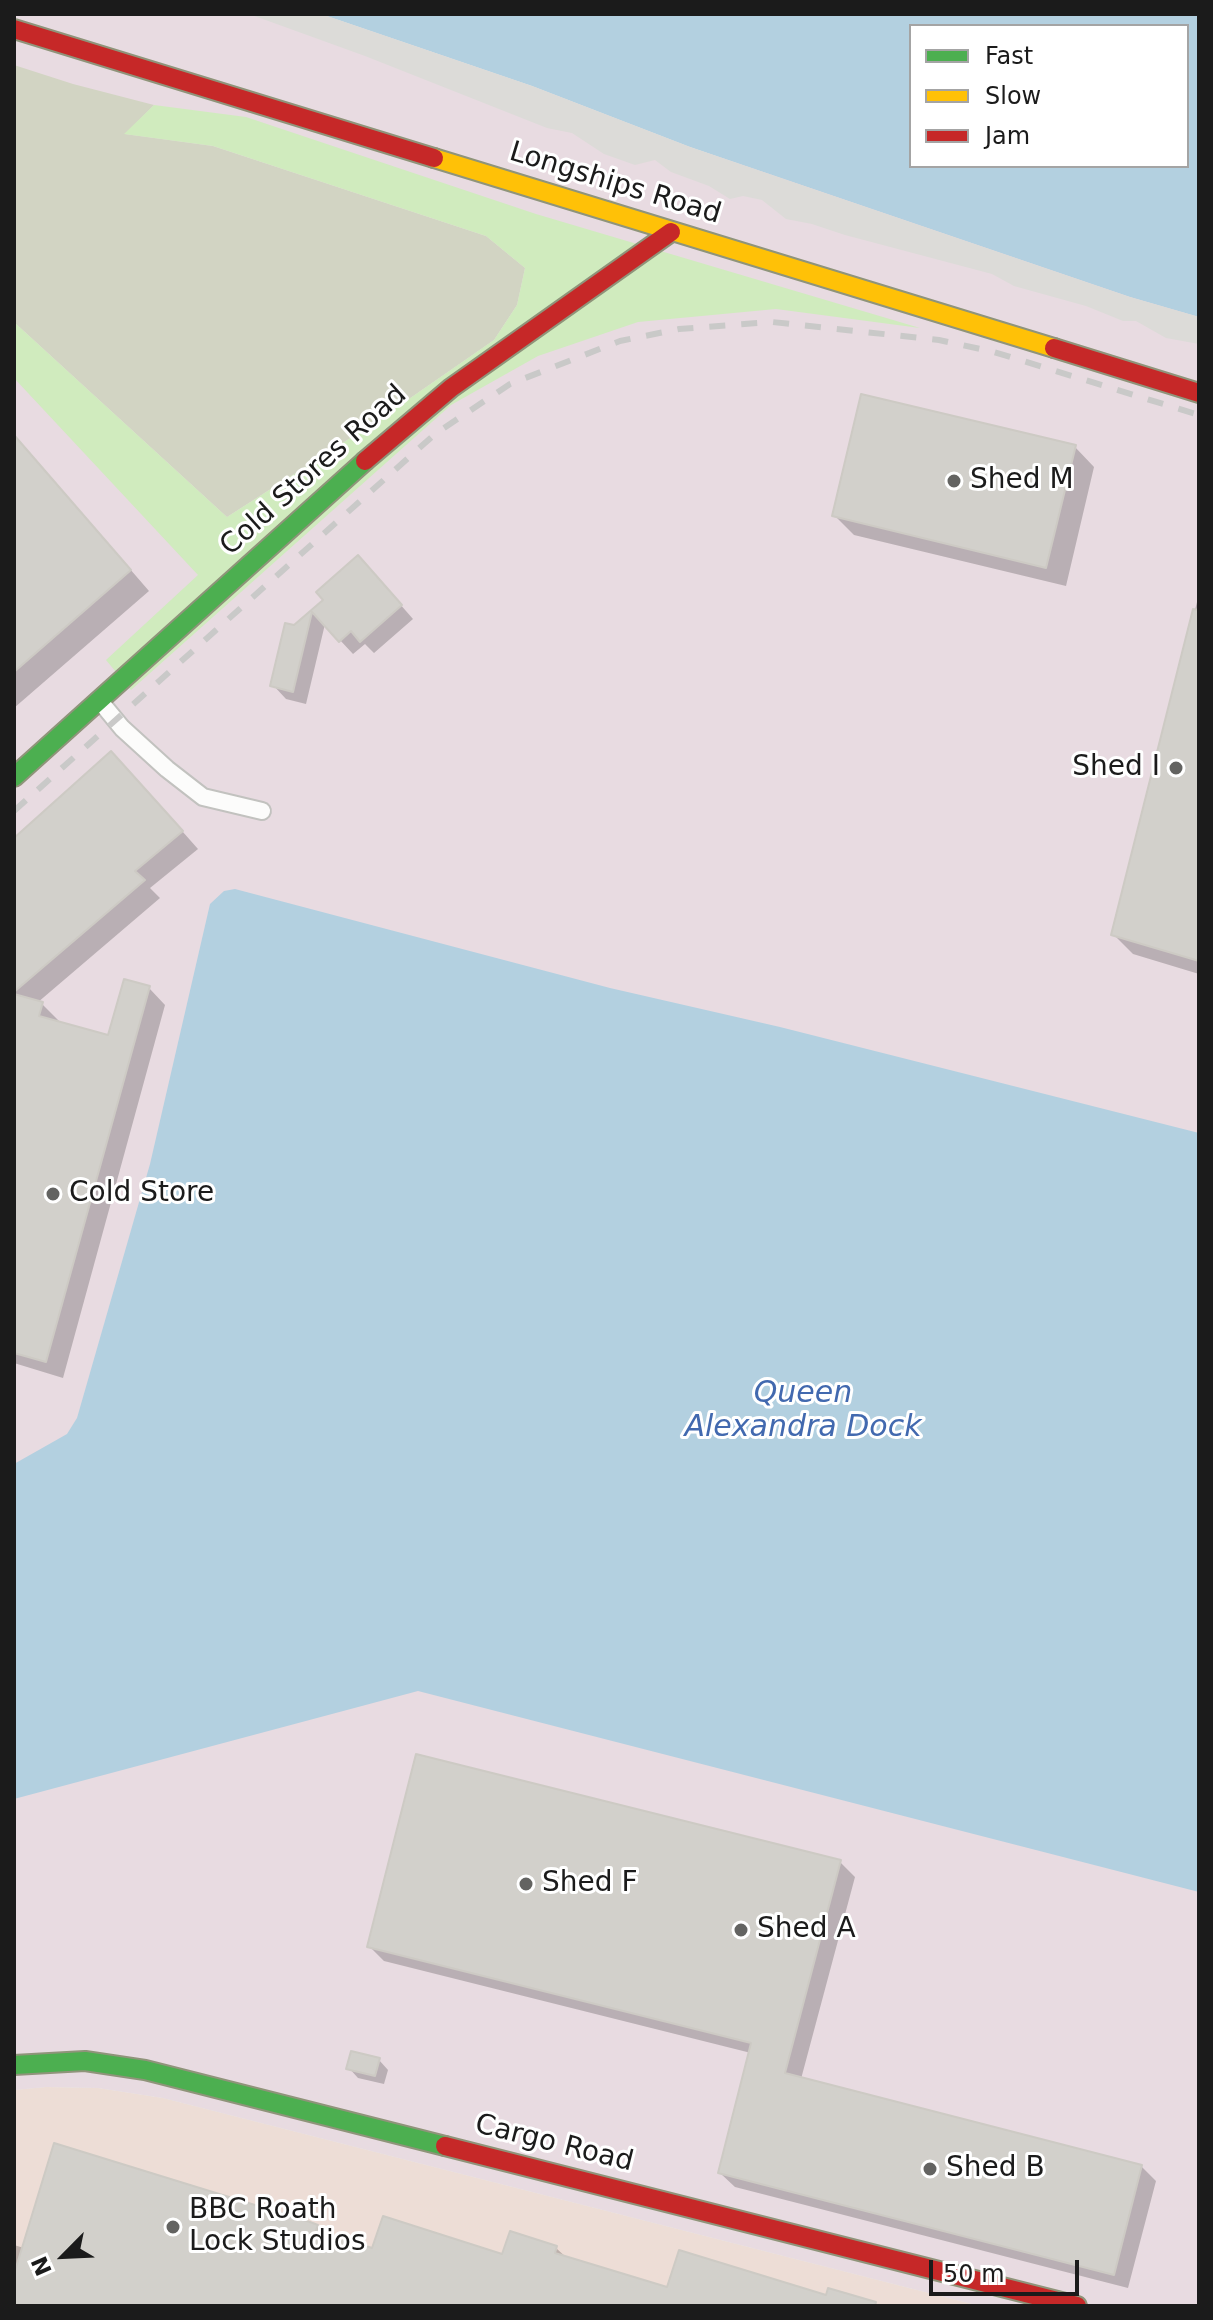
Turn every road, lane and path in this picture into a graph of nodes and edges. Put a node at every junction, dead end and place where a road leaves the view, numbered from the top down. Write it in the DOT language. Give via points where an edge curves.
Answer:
graph roads {
  1 [pos="14,29"];
  2 [pos="671,232"];
  3 [pos="1199,393"];
  4 [pos="99,700"];
  5 [pos="14,777"];
  6 [pos="262,811"];
  7 [pos="14,2065"];
  8 [pos="1077,2306"];
  1 -- 2 [label="street, Longships Road"];
  2 -- 3 [label="street, Longships Road"];
  2 -- 4 [label="street, Cold Stores Road" via="451,388"];
  4 -- 5 [label="street, Cold Stores Road"];
  4 -- 6 [label="street" via="122,728 203,797"];
  7 -- 8 [label="street, Cargo Road" via="85,2061 145,2070"];
}
